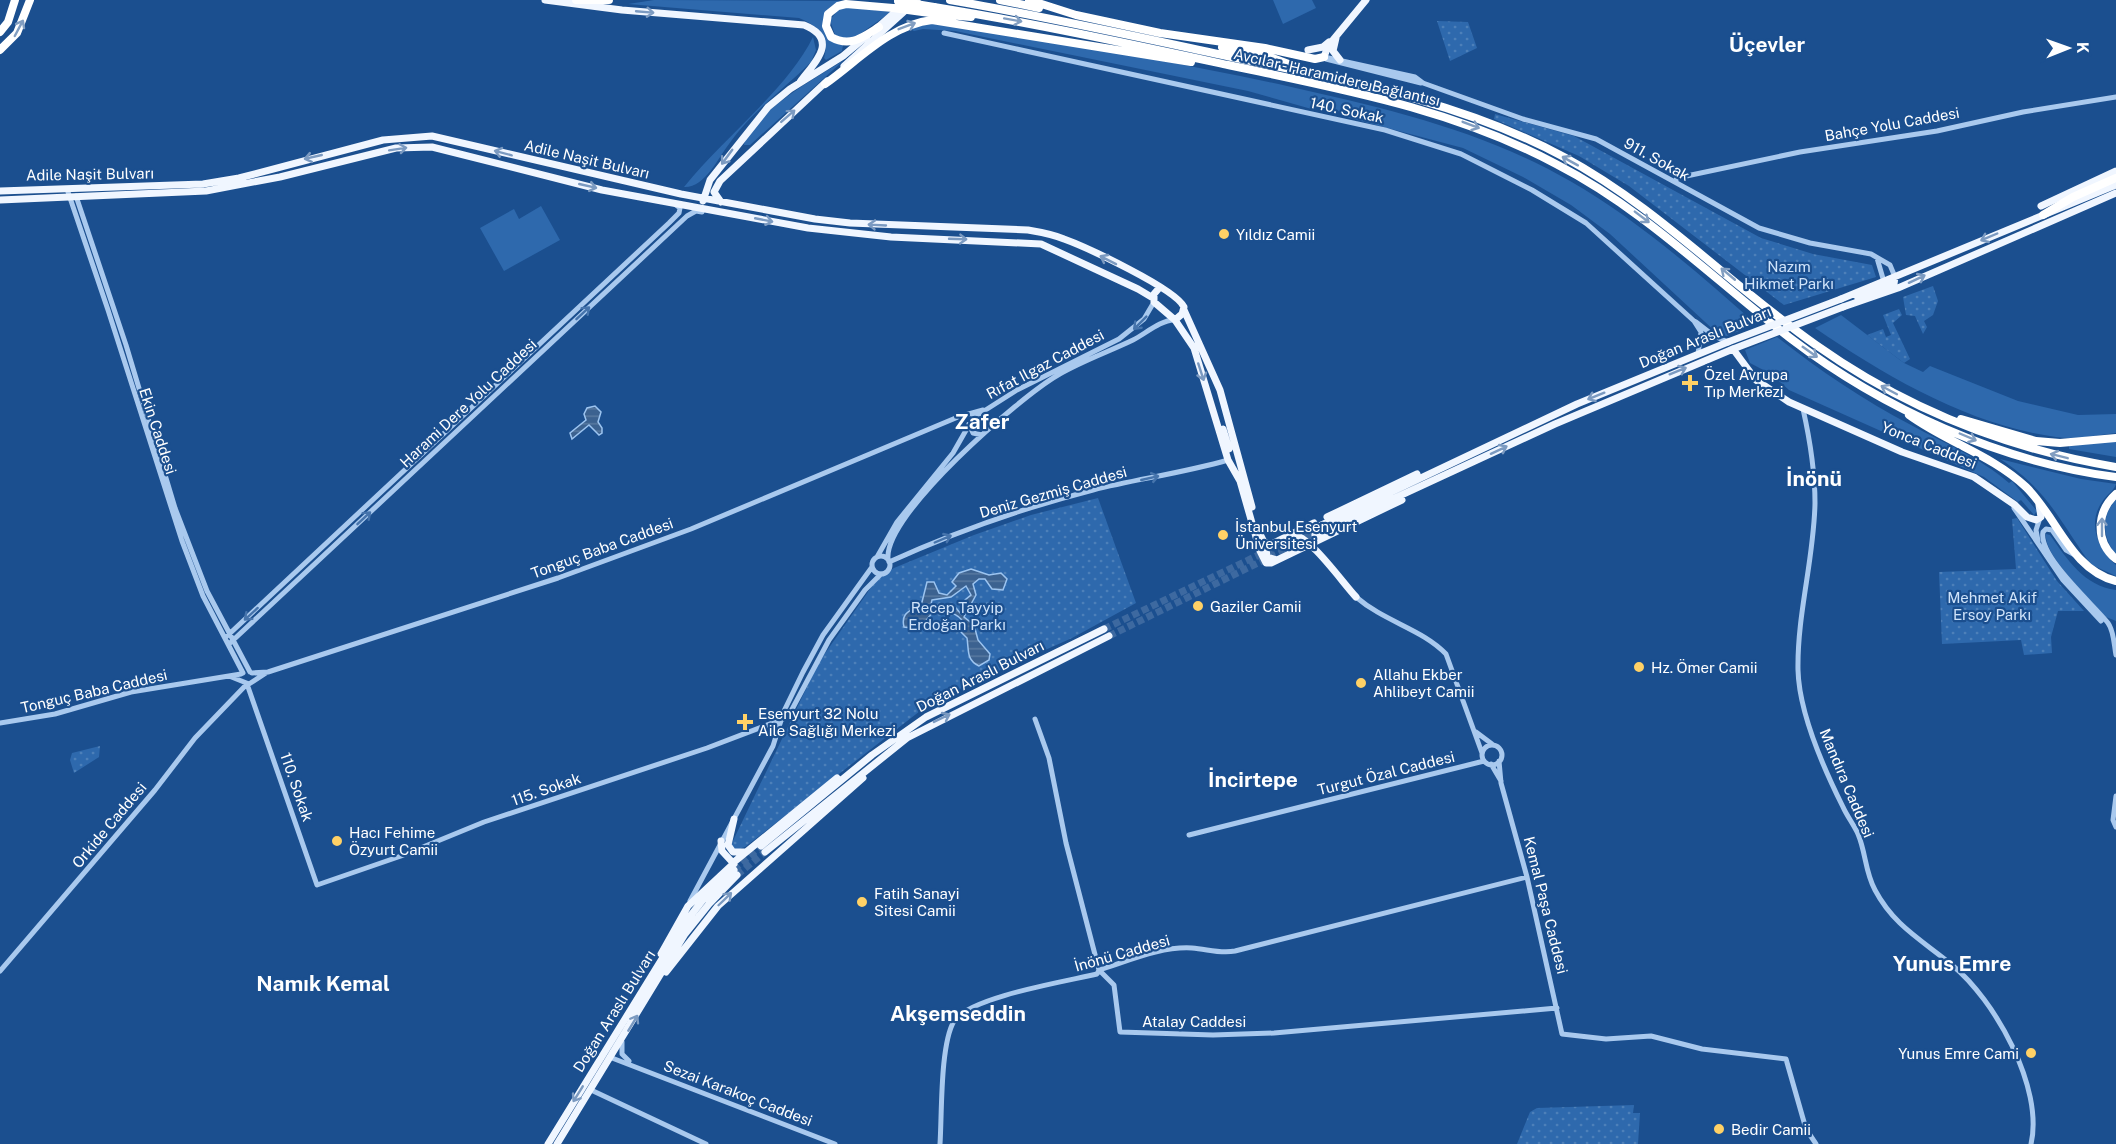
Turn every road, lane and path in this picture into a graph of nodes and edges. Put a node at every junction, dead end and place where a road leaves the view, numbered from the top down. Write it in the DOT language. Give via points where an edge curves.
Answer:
graph roads {
  1 [pos="15,0"];
  2 [pos="30,0"];
  3 [pos="545,0"];
  4 [pos="576,0"];
  5 [pos="609,0"];
  6 [pos="908,0"];
  7 [pos="917,0"];
  8 [pos="950,0"];
  9 [pos="1000,0"];
  10 [pos="1029,0"];
  11 [pos="1366,0"];
  12 [pos="896,7"];
  13 [pos="1076,15"];
  14 [pos="879,27"];
  15 [pos="0,32"];
  16 [pos="944,33"];
  17 [pos="1338,35"];
  18 [pos="1182,38"];
  19 [pos="0,50"];
  20 [pos="1308,50"];
  21 [pos="1324,57"];
  22 [pos="1340,60"];
  23 [pos="1210,61"];
  24 [pos="1304,71"];
  25 [pos="801,82"];
  26 [pos="1423,83"];
  27 [pos="825,84"];
  28 [pos="2116,97"];
  29 [pos="743,137"];
  30 [pos="479,146"];
  31 [pos="752,148"];
  32 [pos="476,157"];
  33 [pos="535,161"];
  34 [pos="2116,171"];
  35 [pos="532,172"];
  36 [pos="712,178"];
  37 [pos="2116,178"];
  38 [pos="1675,182"];
  39 [pos="2116,185"];
  40 [pos="0,190"];
  41 [pos="671,192"];
  42 [pos="72,193"];
  43 [pos="2116,193"];
  44 [pos="704,199"];
  45 [pos="0,200"];
  46 [pos="669,202"];
  47 [pos="721,202"];
  48 [pos="707,208"];
  49 [pos="2042,211"];
  50 [pos="735,214"];
  51 [pos="1877,258"];
  52 [pos="1895,277"];
  53 [pos="1884,282"];
  54 [pos="1160,287"];
  55 [pos="1154,300"];
  56 [pos="1843,307"];
  57 [pos="1184,310"];
  58 [pos="1174,320"];
  59 [pos="1694,321"];
  60 [pos="559,326"];
  61 [pos="564,332"];
  62 [pos="1731,345"];
  63 [pos="1698,354"];
  64 [pos="1220,390"];
  65 [pos="1208,394"];
  66 [pos="1004,398"];
  67 [pos="478,402"];
  68 [pos="1215,404"];
  69 [pos="1896,405"];
  70 [pos="482,408"];
  71 [pos="1013,409"];
  72 [pos="1803,409"];
  73 [pos="983,410"];
  74 [pos="1942,416"];
  75 [pos="952,420"];
  76 [pos="969,424"];
  77 [pos="984,434"];
  78 [pos="2116,438"];
  79 [pos="430,445"];
  80 [pos="1229,448"];
  81 [pos="436,452"];
  82 [pos="1228,460"];
  83 [pos="2116,467"];
  84 [pos="2116,477"];
  85 [pos="2033,494"];
  86 [pos="2116,495"];
  87 [pos="2009,502"];
  88 [pos="2041,517"];
  89 [pos="1314,533"];
  90 [pos="1292,534"];
  91 [pos="1272,544"];
  92 [pos="1305,546"];
  93 [pos="2042,549"];
  94 [pos="1319,555"];
  95 [pos="2077,556"];
  96 [pos="877,557"];
  97 [pos="2116,559"];
  98 [pos="1277,560"];
  99 [pos="889,561"];
  100 [pos="872,567"];
  101 [pos="881,574"];
  102 [pos="2116,581"];
  103 [pos="1356,597"];
  104 [pos="1104,629"];
  105 [pos="2111,630"];
  106 [pos="228,635"];
  107 [pos="1109,636"];
  108 [pos="232,642"];
  109 [pos="1089,652"];
  110 [pos="2116,655"];
  111 [pos="251,672"];
  112 [pos="268,672"];
  113 [pos="246,680"];
  114 [pos="977,701"];
  115 [pos="783,719"];
  116 [pos="1035,719"];
  117 [pos="0,723"];
  118 [pos="1476,732"];
  119 [pos="1493,745"];
  120 [pos="1482,753"];
  121 [pos="872,755"];
  122 [pos="1484,761"];
  123 [pos="1499,761"];
  124 [pos="876,763"];
  125 [pos="1491,764"];
  126 [pos="1501,783"];
  127 [pos="2116,796"];
  128 [pos="734,819"];
  129 [pos="2116,827"];
  130 [pos="1189,835"];
  131 [pos="721,841"];
  132 [pos="748,850"];
  133 [pos="765,864"];
  134 [pos="735,867"];
  135 [pos="749,876"];
  136 [pos="1527,877"];
  137 [pos="317,885"];
  138 [pos="688,906"];
  139 [pos="1099,970"];
  140 [pos="0,971"];
  141 [pos="653,972"];
  142 [pos="661,977"];
  143 [pos="1557,1008"];
  144 [pos="622,1042"];
  145 [pos="612,1058"];
  146 [pos="632,1065"];
  147 [pos="591,1090"];
  148 [pos="548,1144"];
  149 [pos="557,1144"];
  150 [pos="706,1144"];
  151 [pos="834,1144"];
  152 [pos="940,1144"];
  153 [pos="1816,1144"];
  154 [pos="2031,1144"];
  1 -- 15 [label="highway"];
  19 -- 2 [label="highway, one-way" via="17,33"];
  3 -- 25 [label="main road, one-way" via="804,25 816,32 822,49 816,65"];
  4 -- 5 [label="highway"];
  6 -- 12 [label="main road"];
  7 -- 12 [label="main road"];
  8 -- 24 [label="highway, Avcılar - Haramidere Bağlantısı"];
  9 -- 13 [label="highway"];
  10 -- 13 [label="highway"];
  11 -- 17 [label="main road"];
  12 -- 14 [label="main road"];
  12 -- 14 [label="highway, Avcılar - Haramidere Bağlantısı" via="842,4 832,9 826,20 831,38 847,43"];
  12 -- 23 [label="highway, Avcılar - Haramidere Bağlantısı, one-way, bridge" via="993,16"];
  12 -- 27 [label="main road"];
  13 -- 18 [label="highway"];
  14 -- 25 [label="main road"];
  16 -- 59 [label="street, 140. Sokak" via="1385,130 1461,154 1586,223"];
  17 -- 20 [label="main road" via="1323,47"];
  17 -- 21 [label="main road"];
  17 -- 22 [label="main road" via="1333,51"];
  18 -- 21 [label="highway"];
  18 -- 24 [label="highway" via="1267,56"];
  21 -- 22 [label="street, 911. Sokak"];
  21 -- 26 [label="street, 911. Sokak"];
  22 -- 26 [label="street, 911. Sokak" via="1407,75"];
  27 -- 23 [label="highway, one-way" via="892,33 932,20 1179,60"];
  23 -- 69 [label="highway, Avcılar - Haramidere Bağlantısı, one-way" via="1450,117 1567,169 1626,205 1791,339"];
  74 -- 24 [label="highway, Avcılar - Haramidere Bağlantısı, one-way" via="1879,385 1814,344 1649,211 1562,156 1461,111"];
  25 -- 29 [label="main road" via="768,107"];
  26 -- 38 [label="street, 911. Sokak" via="1523,119 1596,139"];
  31 -- 27 [label="main road, one-way"];
  28 -- 38 [label="street, Bahçe Yolu Caddesi" via="1800,152 1677,178"];
  29 -- 31 [label="main road" via="742,149"];
  29 -- 36 [label="main road, one-way"];
  30 -- 32 [label="main road"];
  33 -- 30 [label="main road, Adile Naşit Bulvarı, one-way"];
  30 -- 42 [label="main road, Adile Naşit Bulvarı, one-way" via="432,136 404,136 213,182"];
  31 -- 47 [label="main road" via="717,184 714,192"];
  32 -- 35 [label="main road, Adile Naşit Bulvarı"];
  42 -- 32 [label="main road, Adile Naşit Bulvarı, one-way" via="206,191 406,147 432,147"];
  33 -- 35 [label="main road"];
  33 -- 41 [label="main road, Adile Naşit Bulvarı"];
  34 -- 49 [label="main road"];
  35 -- 46 [label="main road, Adile Naşit Bulvarı, one-way"];
  36 -- 41 [label="main road" via="695,192"];
  36 -- 44 [label="main road"];
  37 -- 49 [label="highway"];
  38 -- 51 [label="street, 911. Sokak" via="1758,228"];
  39 -- 49 [label="main road, Doğan Araslı Bulvarı"];
  40 -- 42 [label="main road, Adile Naşit Bulvarı"];
  41 -- 44 [label="main road, Adile Naşit Bulvarı"];
  42 -- 45 [label="main road, Adile Naşit Bulvarı"];
  42 -- 106 [label="street, Ekin Caddesi" via="171,511 205,594"];
  56 -- 43 [label="main road, Doğan Araslı Bulvarı, one-way" via="1898,288"];
  44 -- 47 [label="main road, Adile Naşit Bulvarı"];
  44 -- 48 [label="main road"];
  46 -- 48 [label="main road, Adile Naşit Bulvarı"];
  46 -- 60 [label="street, Harami Dere Yolu Caddesi" via="679,206 677,216"];
  54 -- 47 [label="main road, Adile Naşit Bulvarı, one-way" via="1077,245 1028,230 850,224"];
  48 -- 50 [label="main road, Adile Naşit Bulvarı"];
  49 -- 52 [label="main road, Doğan Araslı Bulvarı, one-way"];
  50 -- 55 [label="main road, Adile Naşit Bulvarı, one-way" via="847,234 1041,244"];
  61 -- 50 [label="street, Harami Dere Yolu Caddesi, one-way" via="693,212"];
  51 -- 52 [label="street" via="1890,265"];
  51 -- 53 [label="street"];
  52 -- 53 [label="main road, Doğan Araslı Bulvarı"];
  52 -- 56 [label="main road" via="1894,284"];
  53 -- 62 [label="main road, Doğan Araslı Bulvarı, bridge"];
  54 -- 55 [label="main road"];
  54 -- 57 [label="main road, Adile Naşit Bulvarı" via="1177,297"];
  55 -- 58 [label="main road, Adile Naşit Bulvarı"];
  55 -- 66 [label="street, Rıfat Ilgaz Caddesi, one-way" via="1144,320 1119,339"];
  56 -- 62 [label="main road, Doğan Araslı Bulvarı, bridge"];
  57 -- 58 [label="main road"];
  57 -- 64 [label="main road"];
  58 -- 65 [label="main road, one-way" via="1194,348"];
  58 -- 71 [label="street, Rıfat Ilgaz Caddesi" via="1058,375"];
  59 -- 62 [label="street, 140. Sokak"];
  59 -- 63 [label="street" via="1701,332"];
  60 -- 61 [label="street"];
  60 -- 67 [label="street, Harami Dere Yolu Caddesi"];
  61 -- 70 [label="street, Harami Dere Yolu Caddesi"];
  62 -- 63 [label="main road, Doğan Araslı Bulvarı"];
  62 -- 72 [label="main road, Yonca Caddesi" via="1756,380"];
  89 -- 62 [label="main road, Doğan Araslı Bulvarı, one-way" via="1424,489 1446,475"];
  63 -- 89 [label="main road, Doğan Araslı Bulvarı, one-way" via="1577,404 1443,467 1424,471"];
  64 -- 68 [label="main road"];
  64 -- 91 [label="main road" via="1259,534 1263,542"];
  65 -- 68 [label="main road"];
  65 -- 82 [label="main road"];
  66 -- 71 [label="street" via="1013,400"];
  66 -- 73 [label="street, Rıfat Ilgaz Caddesi"];
  67 -- 70 [label="street"];
  67 -- 79 [label="street, Harami Dere Yolu Caddesi"];
  68 -- 80 [label="main road"];
  69 -- 84 [label="highway, Avcılar - Haramidere Bağlantısı, one-way" via="2006,451"];
  69 -- 85 [label="highway" via="1917,421 1998,465"];
  70 -- 81 [label="street, Harami Dere Yolu Caddesi"];
  71 -- 77 [label="street, Rıfat Ilgaz Caddesi"];
  72 -- 87 [label="main road, Yonca Caddesi" via="1902,452 1974,477"];
  72 -- 154 [label="street, Mandıra Caddesi" via="1815,502 1798,670 1803,706 1842,806 1858,835 1865,866 1880,899 1894,921 1954,966 1991,1011 2014,1050 2031,1099 2035,1126"];
  73 -- 75 [label="street, Tonguç Baba Caddesi"];
  73 -- 76 [label="street"];
  74 -- 78 [label="highway" via="2036,441"];
  83 -- 74 [label="highway, Avcılar - Haramidere Bağlantısı, one-way" via="2033,449"];
  75 -- 76 [label="street"];
  75 -- 112 [label="street, Tonguç Baba Caddesi" via="691,529 558,578"];
  76 -- 77 [label="street" via="973,433"];
  76 -- 96 [label="street" via="953,453 897,522"];
  77 -- 99 [label="street, Rıfat Ilgaz Caddesi" via="948,467 900,524 890,541"];
  79 -- 81 [label="street"];
  79 -- 106 [label="street, Harami Dere Yolu Caddesi, one-way"];
  108 -- 81 [label="street, Harami Dere Yolu Caddesi, one-way"];
  82 -- 98 [label="main road" via="1240,481 1263,559 1271,563"];
  99 -- 82 [label="street, Deniz Gezmiş Caddesi, one-way" via="1021,511"];
  85 -- 88 [label="main road"];
  85 -- 95 [label="highway"];
  97 -- 86 [label="highway, one-way" via="2103,542 2100,524 2104,509"];
  87 -- 88 [label="main road" via="2031,519"];
  87 -- 93 [label="street, Yonca Caddesi"];
  88 -- 93 [label="street" via="2036,530"];
  89 -- 90 [label="main road"];
  89 -- 92 [label="main road"];
  89 -- 94 [label="main road"];
  90 -- 91 [label="main road"];
  90 -- 92 [label="main road" via="1301,538"];
  91 -- 98 [label="main road" via="1266,548 1267,556"];
  92 -- 94 [label="main road"];
  92 -- 98 [label="main road"];
  92 -- 103 [label="main road" via="1347,593"];
  93 -- 105 [label="street, Yonca Caddesi" via="2063,580"];
  94 -- 103 [label="main road"];
  95 -- 102 [label="highway" via="2094,572"];
  95 -- 105 [label="street" via="2066,550 2052,530 2043,532 2044,542 2058,567"];
  96 -- 99 [label="street"];
  96 -- 100 [label="street"];
  99 -- 101 [label="street, Rıfat Ilgaz Caddesi" via="888,570"];
  100 -- 101 [label="street"];
  100 -- 115 [label="street" via="802,672"];
  101 -- 115 [label="street" via="829,640 789,715"];
  103 -- 118 [label="street" via="1384,618 1435,643 1446,654"];
  104 -- 121 [label="main road, Doğan Araslı Bulvarı" via="941,707"];
  105 -- 110 [label="street"];
  106 -- 108 [label="street, Ekin Caddesi"];
  107 -- 114 [label="main road, Doğan Araslı Bulvarı"];
  108 -- 111 [label="street, Ekin Caddesi"];
  108 -- 113 [label="street, Ekin Caddesi"];
  109 -- 114 [label="main road" via="987,700"];
  111 -- 112 [label="street, Tonguç Baba Caddesi"];
  111 -- 113 [label="street, Tonguç Baba Caddesi"];
  111 -- 113 [label="street, Ekin Caddesi"];
  112 -- 113 [label="street"];
  113 -- 117 [label="street, Tonguç Baba Caddesi" via="229,676 131,692 56,714"];
  113 -- 137 [label="street, 110. Sokak"];
  113 -- 140 [label="street, Orkide Caddesi"];
  124 -- 114 [label="main road, Doğan Araslı Bulvarı, one-way" via="918,730"];
  115 -- 128 [label="street"];
  115 -- 137 [label="street, 115. Sokak" via="484,822"];
  116 -- 139 [label="street, Atalay Caddesi" via="1049,758"];
  118 -- 119 [label="street"];
  118 -- 120 [label="street"];
  119 -- 120 [label="street"];
  119 -- 123 [label="street" via="1501,751"];
  120 -- 122 [label="street"];
  121 -- 124 [label="main road, Doğan Araslı Bulvarı" via="763,849"];
  121 -- 132 [label="main road" via="830,783"];
  122 -- 125 [label="street"];
  122 -- 130 [label="street, Turgut Özal Caddesi"];
  123 -- 125 [label="street"];
  123 -- 126 [label="street, Kemal Paşa Caddesi"];
  124 -- 133 [label="main road" via="840,800"];
  125 -- 126 [label="street, Kemal Paşa Caddesi"];
  126 -- 136 [label="street, Kemal Paşa Caddesi"];
  127 -- 129 [label="street"];
  128 -- 131 [label="street"];
  128 -- 132 [label="main road" via="728,845 733,852"];
  131 -- 134 [label="main road" via="722,851"];
  131 -- 138 [label="street"];
  132 -- 133 [label="main road" via="757,847 763,852"];
  132 -- 134 [label="main road"];
  133 -- 135 [label="main road"];
  134 -- 135 [label="main road"];
  134 -- 138 [label="main road"];
  134 -- 141 [label="main road, Doğan Araslı Bulvarı" via="691,914"];
  134 -- 142 [label="main road" via="692,925"];
  142 -- 135 [label="main road, one-way" via="718,906"];
  136 -- 139 [label="street, İnönü Caddesi" via="1235,951 1178,949"];
  136 -- 143 [label="street, Kemal Paşa Caddesi"];
  138 -- 141 [label="main road" via="668,937"];
  139 -- 143 [label="street, Atalay Caddesi" via="1114,985 1120,1032 1245,1034"];
  139 -- 152 [label="street, İnönü Caddesi" via="1097,974 987,1000 954,1021 945,1057"];
  141 -- 148 [label="main road, Doğan Araslı Bulvarı, one-way"];
  144 -- 142 [label="main road, one-way"];
  143 -- 153 [label="street, Kemal Paşa Caddesi" via="1562,1034 1606,1039 1651,1036 1702,1048 1786,1059 1806,1129"];
  144 -- 145 [label="main road"];
  144 -- 146 [label="street" via="622,1054"];
  145 -- 146 [label="street, Sezai Karakoç Caddesi"];
  145 -- 147 [label="main road"];
  146 -- 151 [label="street, Sezai Karakoç Caddesi"];
  147 -- 149 [label="main road"];
  147 -- 150 [label="street"];
}
